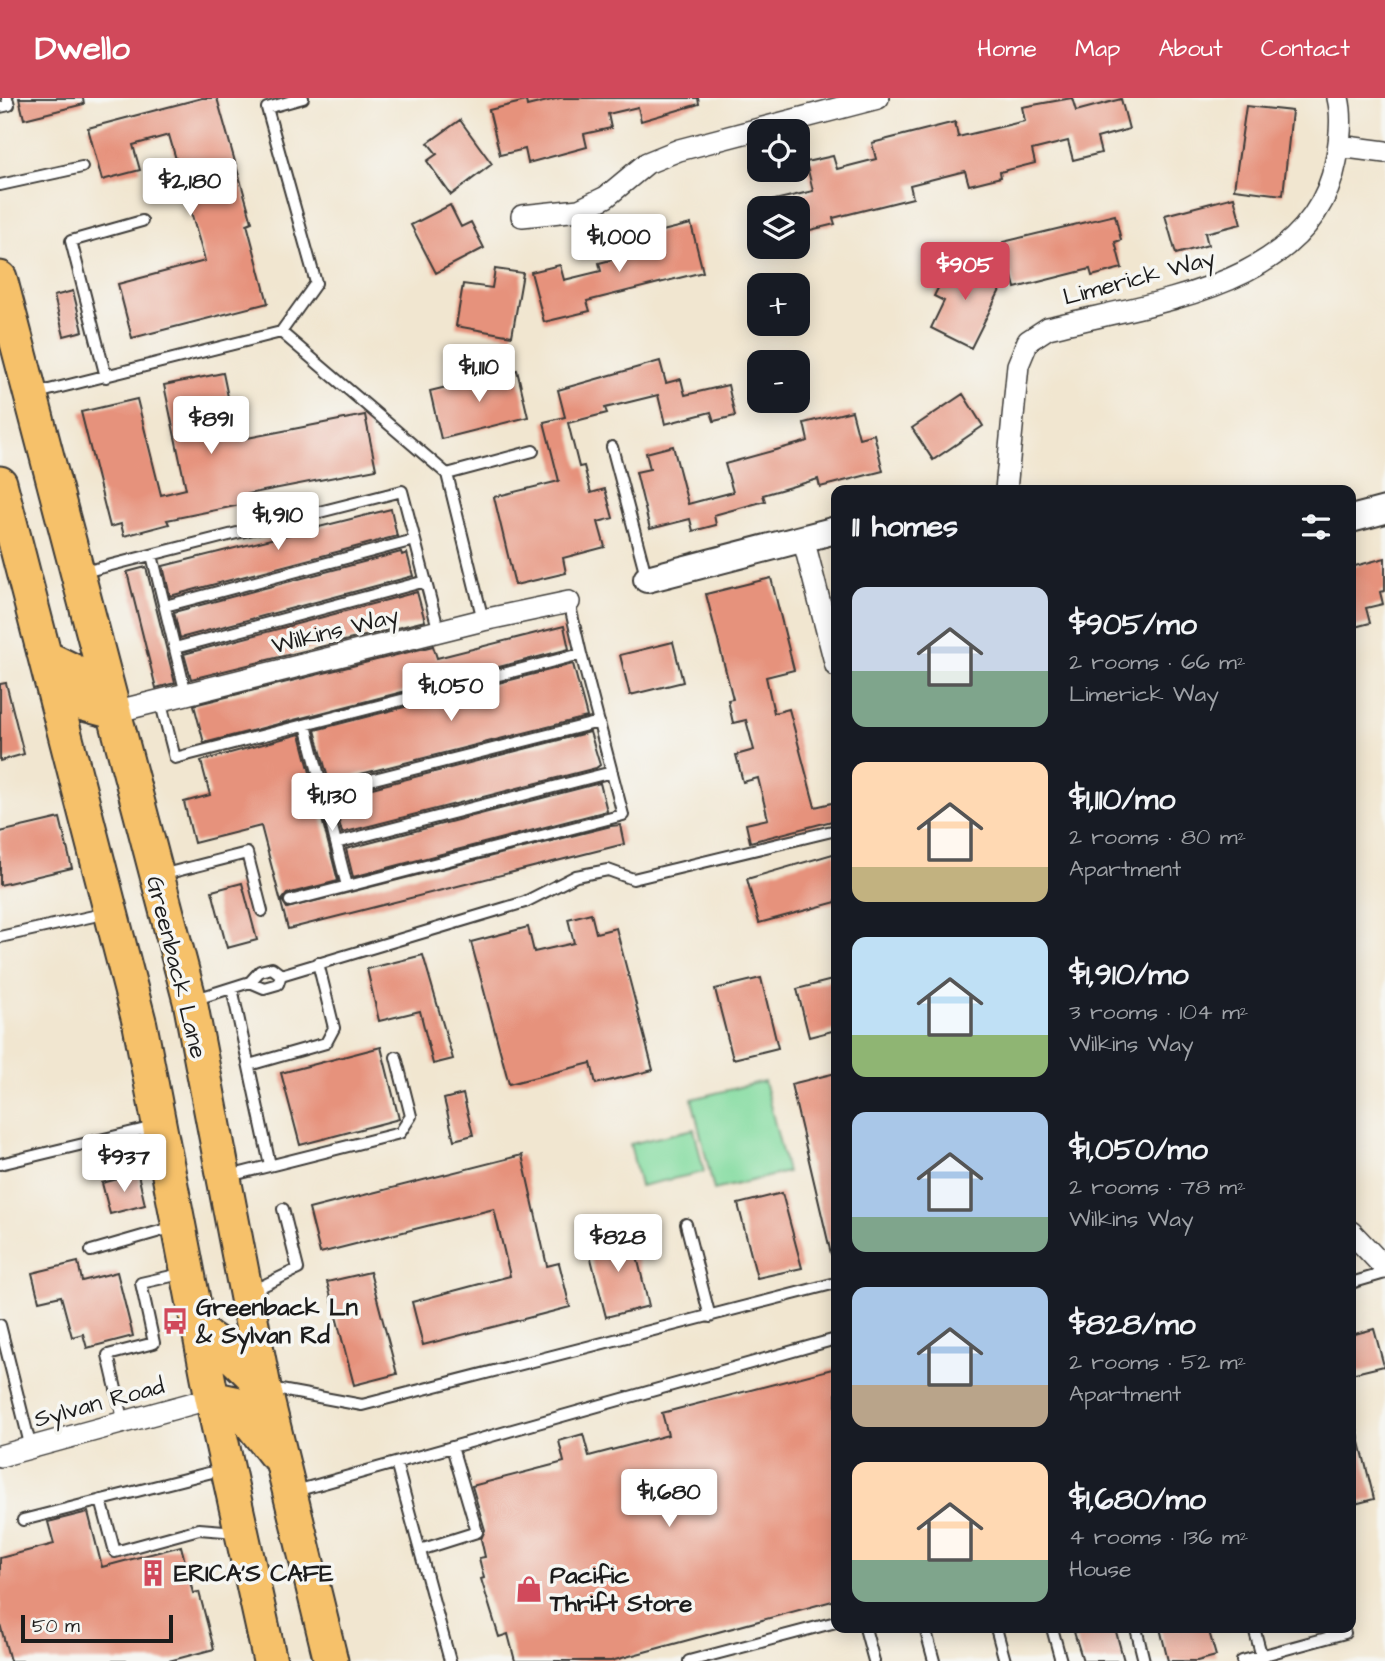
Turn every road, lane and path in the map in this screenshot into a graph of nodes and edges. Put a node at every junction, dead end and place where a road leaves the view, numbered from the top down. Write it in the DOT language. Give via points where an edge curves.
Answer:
graph roads {
  1 [pos="7,98"];
  2 [pos="303,98"];
  3 [pos="878,98"];
  4 [pos="1338,98"];
  5 [pos="0,107"];
  6 [pos="1339,146"];
  7 [pos="1385,152"];
  8 [pos="82,167"];
  9 [pos="0,185"];
  10 [pos="522,216"];
  11 [pos="142,221"];
  12 [pos="0,278"];
  13 [pos="281,332"];
  14 [pos="106,377"];
  15 [pos="30,395"];
  16 [pos="612,447"];
  17 [pos="533,451"];
  18 [pos="447,474"];
  19 [pos="1006,485"];
  20 [pos="2,497"];
  21 [pos="1385,510"];
  22 [pos="1356,518"];
  23 [pos="831,531"];
  24 [pos="803,538"];
  25 [pos="414,540"];
  26 [pos="152,555"];
  27 [pos="77,574"];
  28 [pos="647,579"];
  29 [pos="426,581"];
  30 [pos="569,602"];
  31 [pos="165,606"];
  32 [pos="483,620"];
  33 [pos="439,632"];
  34 [pos="831,647"];
  35 [pos="175,648"];
  36 [pos="581,654"];
  37 [pos="45,657"];
  38 [pos="186,694"];
  39 [pos="160,701"];
  40 [pos="114,712"];
  41 [pos="599,722"];
  42 [pos="306,724"];
  43 [pos="612,772"];
  44 [pos="323,792"];
  45 [pos="831,831"];
  46 [pos="336,843"];
  47 [pos="155,876"];
  48 [pos="347,886"];
  49 [pos="290,901"];
  50 [pos="262,911"];
  51 [pos="111,912"];
  52 [pos="0,937"];
  53 [pos="318,963"];
  54 [pos="232,988"];
  55 [pos="190,1001"];
  56 [pos="396,1057"];
  57 [pos="249,1065"];
  58 [pos="160,1125"];
  59 [pos="0,1164"];
  60 [pos="270,1165"];
  61 [pos="222,1177"];
  62 [pos="283,1209"];
  63 [pos="685,1224"];
  64 [pos="180,1225"];
  65 [pos="1356,1238"];
  66 [pos="90,1251"];
  67 [pos="1385,1271"];
  68 [pos="188,1272"];
  69 [pos="1356,1281"];
  70 [pos="831,1284"];
  71 [pos="244,1295"];
  72 [pos="710,1317"];
  73 [pos="0,1325"];
  74 [pos="199,1331"];
  75 [pos="831,1340"];
  76 [pos="264,1387"];
  77 [pos="212,1398"];
  78 [pos="124,1423"];
  79 [pos="452,1447"];
  80 [pos="31,1448"];
  81 [pos="0,1456"];
  82 [pos="396,1463"];
  83 [pos="228,1468"];
  84 [pos="286,1479"];
  85 [pos="101,1500"];
  86 [pos="23,1520"];
  87 [pos="241,1532"];
  88 [pos="420,1550"];
  89 [pos="831,1623"];
  90 [pos="866,1633"];
  91 [pos="926,1633"];
  92 [pos="997,1633"];
  93 [pos="1053,1633"];
  94 [pos="1137,1633"];
  95 [pos="1255,1633"];
  96 [pos="1345,1633"];
  97 [pos="1262,1658"];
  98 [pos="270,1661"];
  99 [pos="331,1661"];
  100 [pos="450,1661"];
  101 [pos="689,1661"];
  102 [pos="874,1661"];
  103 [pos="934,1661"];
  104 [pos="1004,1661"];
  105 [pos="1061,1661"];
  106 [pos="1144,1661"];
  107 [pos="1242,1661"];
  1 -- 5 [label="lane" via="9,105"];
  2 -- 13 [label="lane" via="267,108 316,283"];
  3 -- 10 [label="street" via="679,150 647,163 606,197 579,210"];
  4 -- 6 [label="street, Limerick Way"];
  6 -- 7 [label="street"];
  6 -- 19 [label="street, Limerick Way" via="1331,186 1311,222 1277,255 1214,286 1048,328 1028,341 1018,365"];
  8 -- 9 [label="lane"];
  11 -- 14 [label="lane" via="71,241"];
  12 -- 15 [label="main road, Greenback Lane"];
  13 -- 14 [label="lane"];
  13 -- 18 [label="lane"];
  14 -- 15 [label="lane"];
  15 -- 27 [label="main road, Greenback Lane"];
  16 -- 28 [label="lane"];
  17 -- 18 [label="lane"];
  18 -- 32 [label="lane"];
  20 -- 37 [label="main road, Greenback Lane"];
  21 -- 22 [label="street"];
  23 -- 24 [label="street"];
  24 -- 28 [label="street"];
  24 -- 34 [label="street"];
  25 -- 26 [label="lane" via="402,491"];
  25 -- 29 [label="lane"];
  25 -- 31 [label="lane"];
  26 -- 27 [label="lane"];
  26 -- 31 [label="lane"];
  27 -- 40 [label="main road, Greenback Lane"];
  29 -- 33 [label="lane"];
  29 -- 35 [label="lane"];
  30 -- 32 [label="street, Wilkins Way"];
  30 -- 36 [label="lane"];
  31 -- 35 [label="lane"];
  32 -- 33 [label="street, Wilkins Way"];
  33 -- 38 [label="street, Wilkins Way"];
  35 -- 38 [label="lane"];
  36 -- 41 [label="lane"];
  36 -- 42 [label="lane"];
  37 -- 40 [label="main road" via="76,672 84,704"];
  37 -- 51 [label="main road, Greenback Lane"];
  38 -- 39 [label="street, Wilkins Way"];
  39 -- 40 [label="street, Wilkins Way"];
  39 -- 42 [label="lane" via="174,758"];
  40 -- 47 [label="main road, Greenback Lane"];
  41 -- 43 [label="lane"];
  41 -- 44 [label="lane"];
  42 -- 44 [label="lane"];
  43 -- 46 [label="lane"];
  43 -- 48 [label="lane" via="623,815"];
  44 -- 46 [label="lane"];
  45 -- 53 [label="lane" via="633,879 608,870 576,876 526,902"];
  46 -- 48 [label="lane"];
  47 -- 50 [label="lane" via="247,853"];
  47 -- 55 [label="main road, Greenback Lane"];
  48 -- 49 [label="lane"];
  51 -- 52 [label="lane"];
  51 -- 58 [label="main road, Greenback Lane"];
  53 -- 54 [label="lane" via="281,975 272,968 260,971 250,982"];
  53 -- 57 [label="lane" via="334,1028 326,1043"];
  54 -- 55 [label="lane"];
  54 -- 57 [label="lane"];
  55 -- 61 [label="main road, Greenback Lane"];
  56 -- 60 [label="lane" via="411,1116 400,1133"];
  57 -- 60 [label="lane"];
  58 -- 59 [label="lane"];
  58 -- 64 [label="main road, Greenback Lane"];
  60 -- 61 [label="lane"];
  61 -- 71 [label="main road, Greenback Lane"];
  62 -- 71 [label="lane" via="298,1269"];
  63 -- 72 [label="lane"];
  64 -- 66 [label="lane"];
  64 -- 68 [label="main road, Greenback Lane"];
  65 -- 67 [label="street"];
  67 -- 69 [label="lane"];
  68 -- 74 [label="main road, Greenback Lane"];
  68 -- 78 [label="lane" via="141,1283 154,1343 108,1355"];
  70 -- 72 [label="lane"];
  71 -- 76 [label="main road, Greenback Lane"];
  72 -- 76 [label="lane" via="362,1405"];
  73 -- 80 [label="lane"];
  74 -- 76 [label="main road"];
  74 -- 77 [label="main road, Greenback Lane"];
  75 -- 79 [label="lane"];
  76 -- 84 [label="main road, Greenback Lane"];
  77 -- 78 [label="street, Sylvan Road"];
  77 -- 83 [label="main road, Greenback Lane"];
  77 -- 84 [label="main road" via="236,1404 253,1422"];
  78 -- 80 [label="street, Sylvan Road"];
  79 -- 82 [label="lane"];
  79 -- 88 [label="lane" via="477,1532"];
  80 -- 81 [label="street, Sylvan Road"];
  82 -- 84 [label="lane"];
  82 -- 88 [label="lane"];
  83 -- 85 [label="lane"];
  83 -- 87 [label="main road, Greenback Lane"];
  84 -- 99 [label="main road, Greenback Lane"];
  85 -- 86 [label="lane"];
  85 -- 87 [label="lane" via="115,1552 200,1529"];
  87 -- 98 [label="main road, Greenback Lane"];
  88 -- 100 [label="lane"];
  89 -- 101 [label="lane"];
  90 -- 102 [label="lane"];
  91 -- 103 [label="lane"];
  92 -- 104 [label="lane"];
  93 -- 105 [label="lane"];
  94 -- 106 [label="lane"];
  95 -- 97 [label="lane"];
  96 -- 97 [label="lane"];
  97 -- 107 [label="lane"];
}
